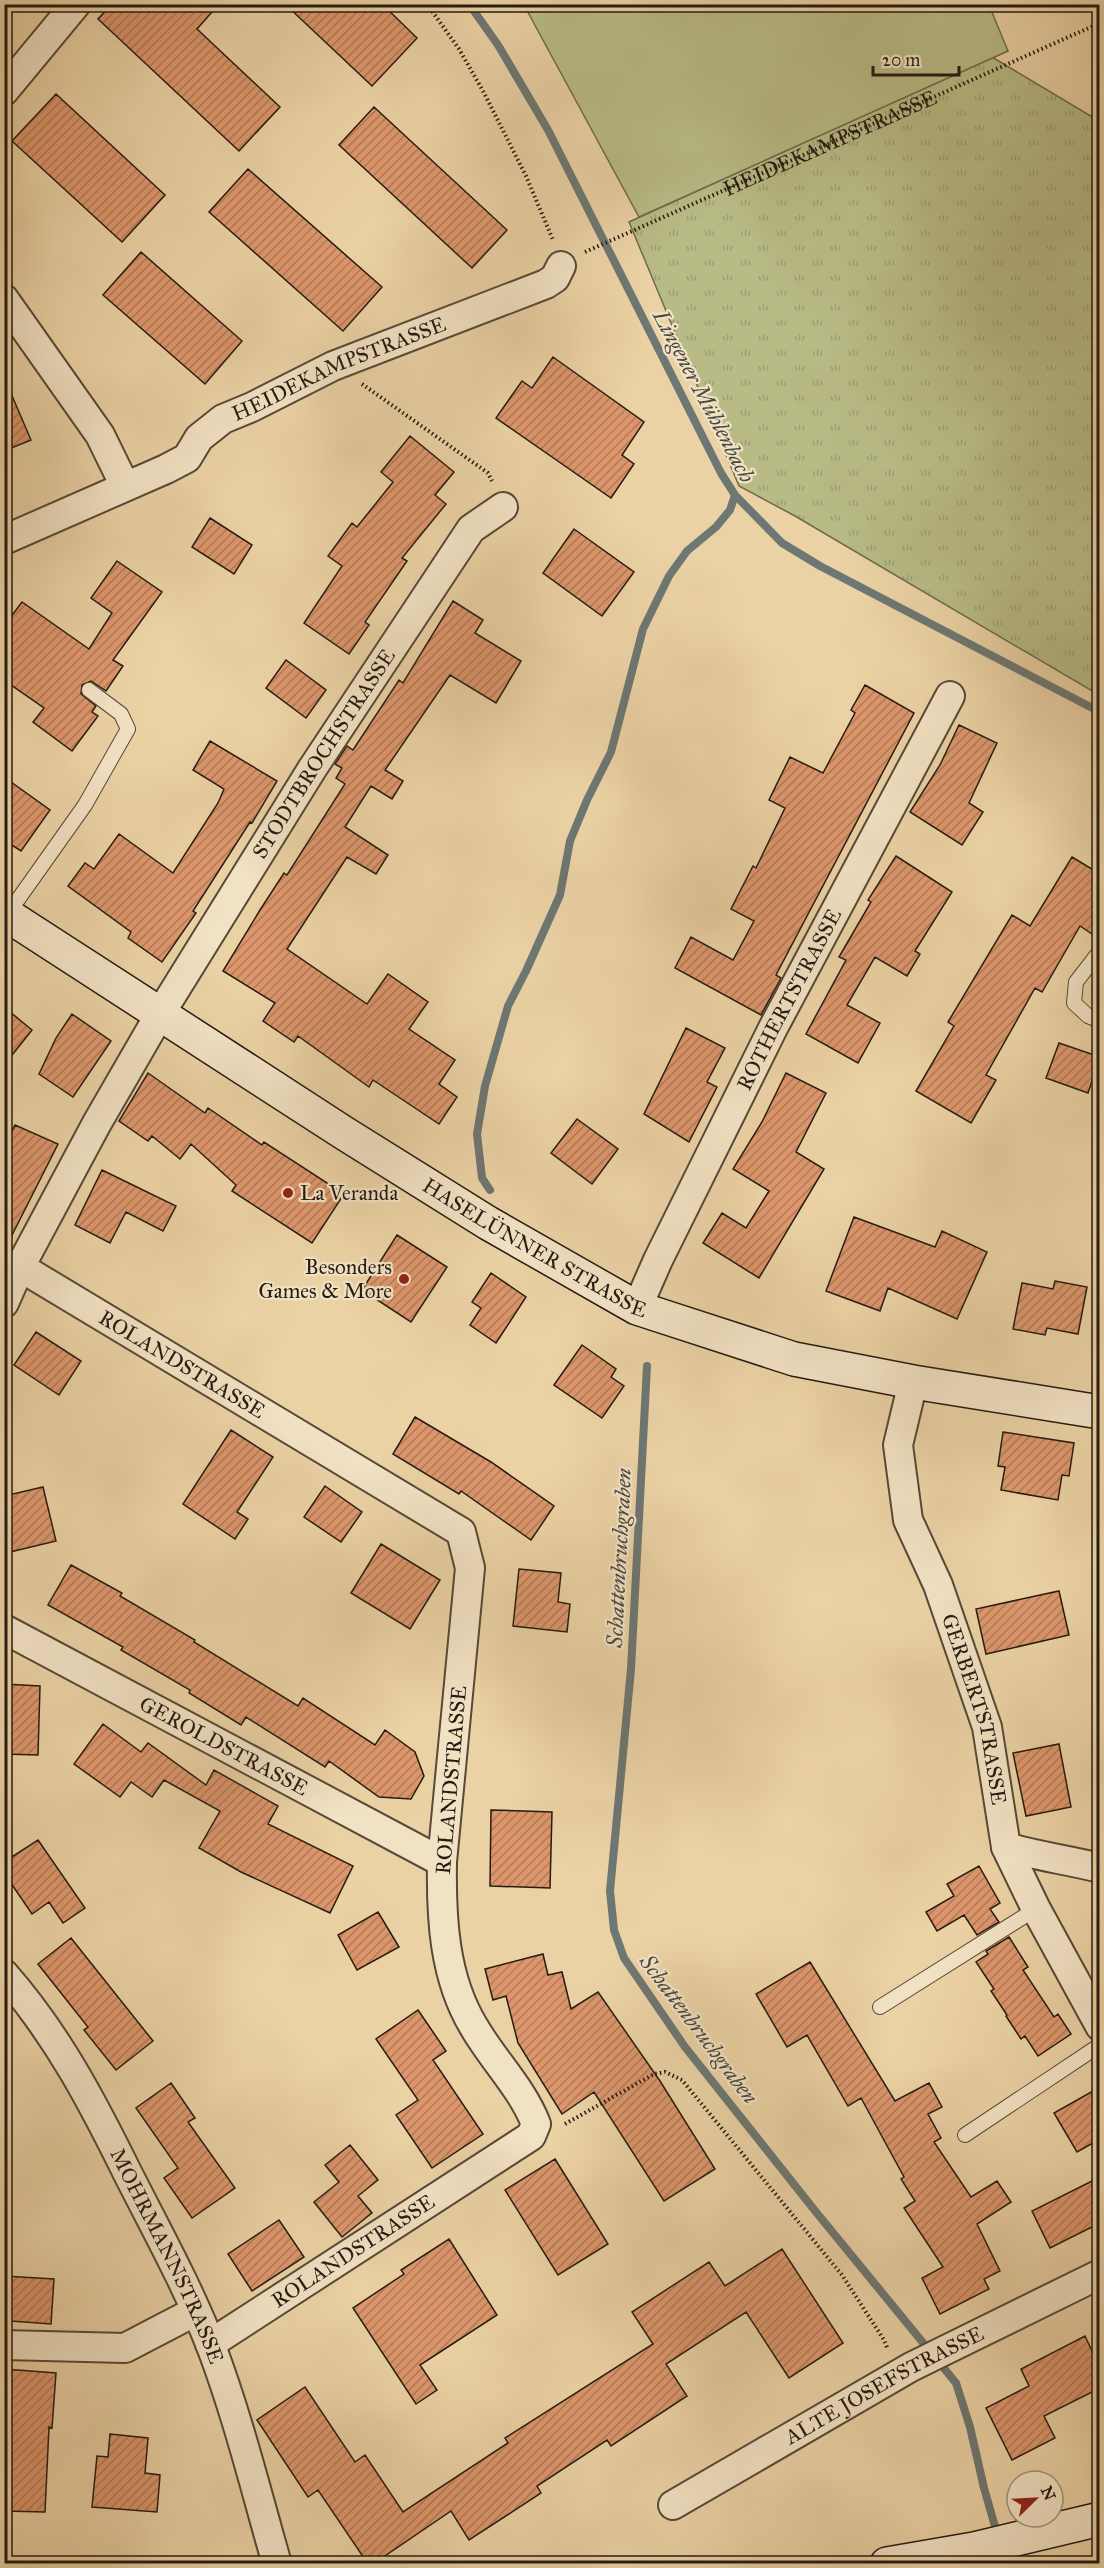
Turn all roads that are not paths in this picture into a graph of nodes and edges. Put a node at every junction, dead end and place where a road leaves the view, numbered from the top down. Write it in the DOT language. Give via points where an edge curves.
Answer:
graph roads {
  1 [pos="76,4"];
  2 [pos="4,91"];
  3 [pos="561,266"];
  4 [pos="4,299"];
  5 [pos="125,486"];
  6 [pos="503,507"];
  7 [pos="4,540"];
  8 [pos="89,690"];
  9 [pos="950,696"];
  10 [pos="6,914"];
  11 [pos="1100,951"];
  12 [pos="160,1014"];
  13 [pos="1100,1021"];
  14 [pos="20,1267"];
  15 [pos="4,1304"];
  16 [pos="637,1308"];
  17 [pos="913,1382"];
  18 [pos="1100,1412"];
  19 [pos="4,1629"];
  20 [pos="1006,1847"];
  21 [pos="442,1862"];
  22 [pos="1100,1868"];
  23 [pos="1036,1909"];
  24 [pos="4,1974"];
  25 [pos="880,2007"];
  26 [pos="1100,2026"];
  27 [pos="1100,2045"];
  28 [pos="964,2135"];
  29 [pos="1100,2274"];
  30 [pos="196,2311"];
  31 [pos="210,2344"];
  32 [pos="4,2345"];
  33 [pos="674,2505"];
  34 [pos="1100,2519"];
  35 [pos="277,2564"];
  36 [pos="887,2564"];
  1 -- 2 [label="street"];
  3 -- 5 [label="street, HEIDEKAMPSTRASSE" via="555,278 546,284 333,366 223,419 198,438 187,458"];
  4 -- 5 [label="street" via="100,435"];
  5 -- 7 [label="street, HEIDEKAMPSTRASSE"];
  6 -- 12 [label="street, STODTBROCHSTRASSE" via="471,529 312,769"];
  8 -- 10 [label="lane" via="121,714 128,729 85,805"];
  9 -- 16 [label="street, ROTHERTSTRASSE" via="773,1028"];
  10 -- 12 [label="street, HASELÜNNER STRASSE"];
  11 -- 13 [label="lane" via="1076,982 1074,1003"];
  12 -- 14 [label="street"];
  12 -- 16 [label="street, HASELÜNNER STRASSE" via="488,1223"];
  14 -- 15 [label="street"];
  14 -- 21 [label="street, ROLANDSTRASSE" via="461,1532 470,1569"];
  16 -- 17 [label="street, HASELÜNNER STRASSE" via="794,1359"];
  17 -- 18 [label="street, HASELÜNNER STRASSE"];
  17 -- 20 [label="street, GERBERTSTRASSE" via="897,1445 908,1520 938,1585 987,1727"];
  19 -- 21 [label="street, GEROLDSTRASSE"];
  20 -- 22 [label="street"];
  20 -- 23 [label="street, GERBERTSTRASSE"];
  21 -- 31 [label="street, ROLANDSTRASSE" via="441,1908 453,1982 473,2026 529,2107 536,2124 531,2136"];
  23 -- 25 [label="lane"];
  23 -- 26 [label="street, GERBERTSTRASSE"];
  24 -- 30 [label="street, MOHRMANNSTRASSE" via="28,2001 96,2109"];
  27 -- 28 [label="lane"];
  29 -- 33 [label="street, ALTE JOSEFSTRASSE" via="905,2372"];
  30 -- 31 [label="street, MOHRMANNSTRASSE"];
  30 -- 32 [label="street" via="125,2348"];
  31 -- 35 [label="street, MOHRMANNSTRASSE"];
  34 -- 36 [label="street" via="974,2549"];
}
